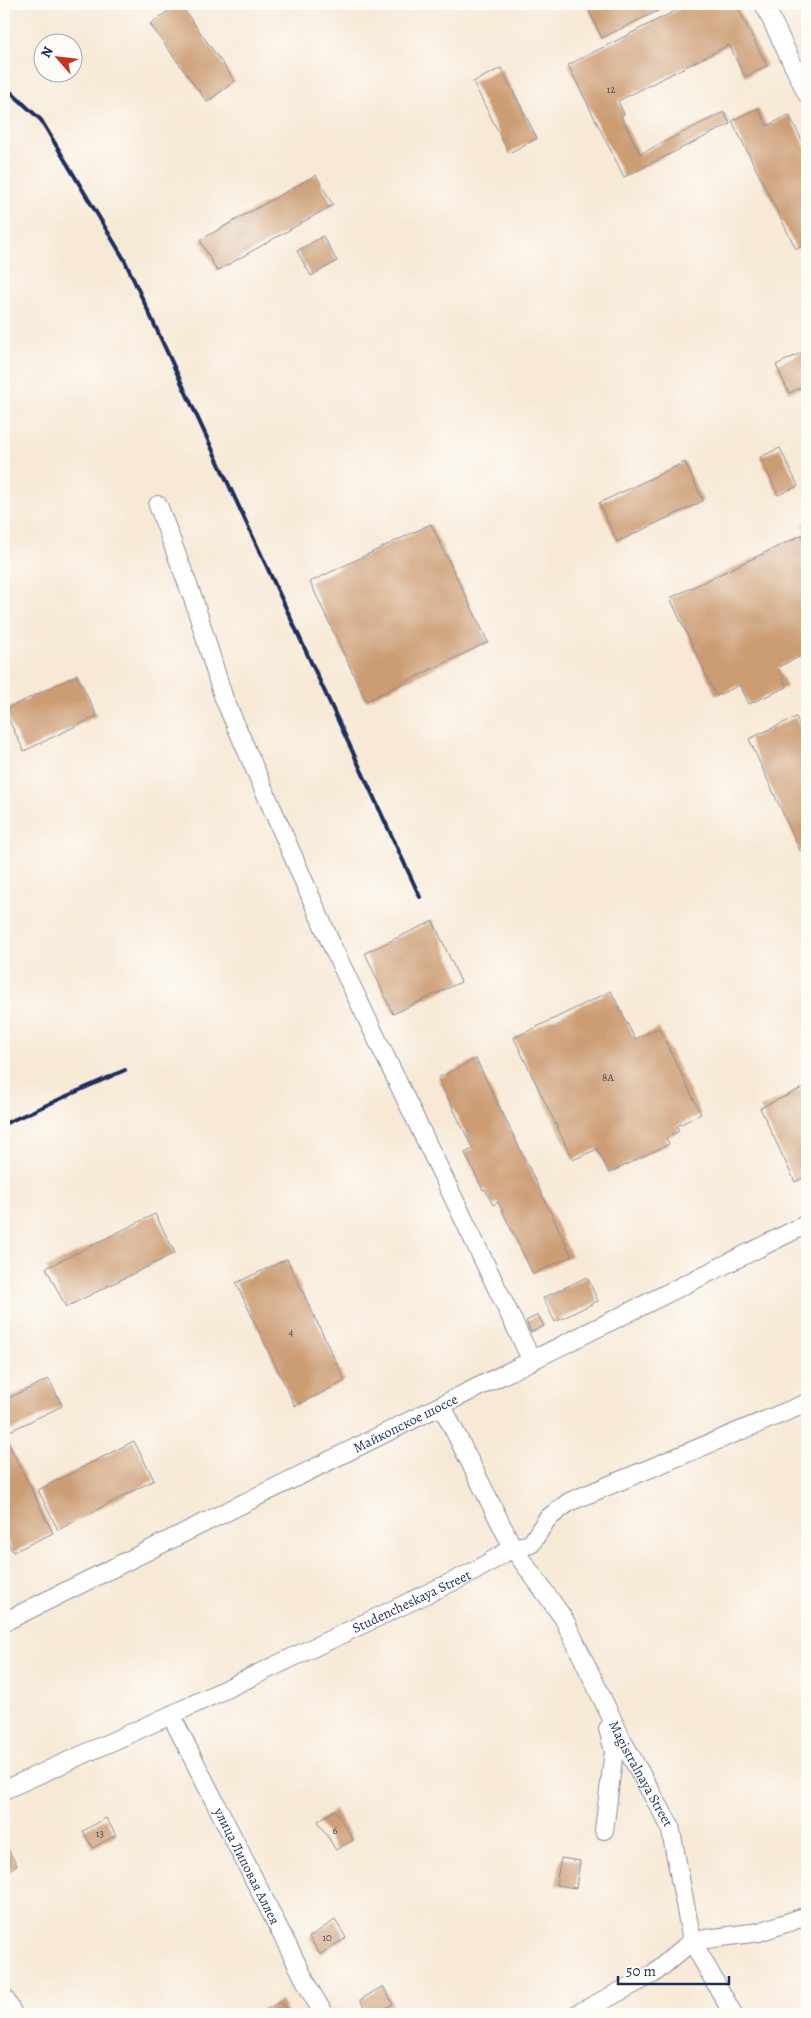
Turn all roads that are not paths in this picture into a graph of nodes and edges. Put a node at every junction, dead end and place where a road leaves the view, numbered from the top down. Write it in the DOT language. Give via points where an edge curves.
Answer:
graph roads {
  1 [pos="764,4"];
  2 [pos="807,94"];
  3 [pos="158,505"];
  4 [pos="807,1224"];
  5 [pos="532,1361"];
  6 [pos="807,1403"];
  7 [pos="442,1406"];
  8 [pos="513,1548"];
  9 [pos="4,1622"];
  10 [pos="598,1687"];
  11 [pos="171,1715"];
  12 [pos="4,1790"];
  13 [pos="604,1830"];
  14 [pos="807,1916"];
  15 [pos="696,1948"];
  16 [pos="4,1997"];
  17 [pos="13,2014"];
  18 [pos="324,2014"];
  19 [pos="577,2014"];
  20 [pos="733,2014"];
  1 -- 2 [label="street"];
  3 -- 5 [label="street" via="194,601 223,696 334,948"];
  4 -- 5 [label="street, Майкопское шоссе"];
  5 -- 7 [label="street, Майкопское шоссе"];
  6 -- 8 [label="street, Studencheskaya Street" via="569,1502 547,1519 531,1544"];
  7 -- 8 [label="street, Magistralnaya Street"];
  7 -- 9 [label="street, Майкопское шоссе"];
  8 -- 10 [label="street, Magistralnaya Street" via="564,1619"];
  8 -- 11 [label="street, Studencheskaya Street" via="473,1572"];
  10 -- 13 [label="street" via="614,1750"];
  10 -- 15 [label="street, Magistralnaya Street" via="624,1744 670,1826"];
  11 -- 12 [label="street, Studencheskaya Street"];
  11 -- 18 [label="street, улица Липовая Аллея"];
  14 -- 15 [label="street"];
  15 -- 19 [label="street"];
  15 -- 20 [label="street, Magistralnaya Street"];
  16 -- 17 [label="street"];
}
